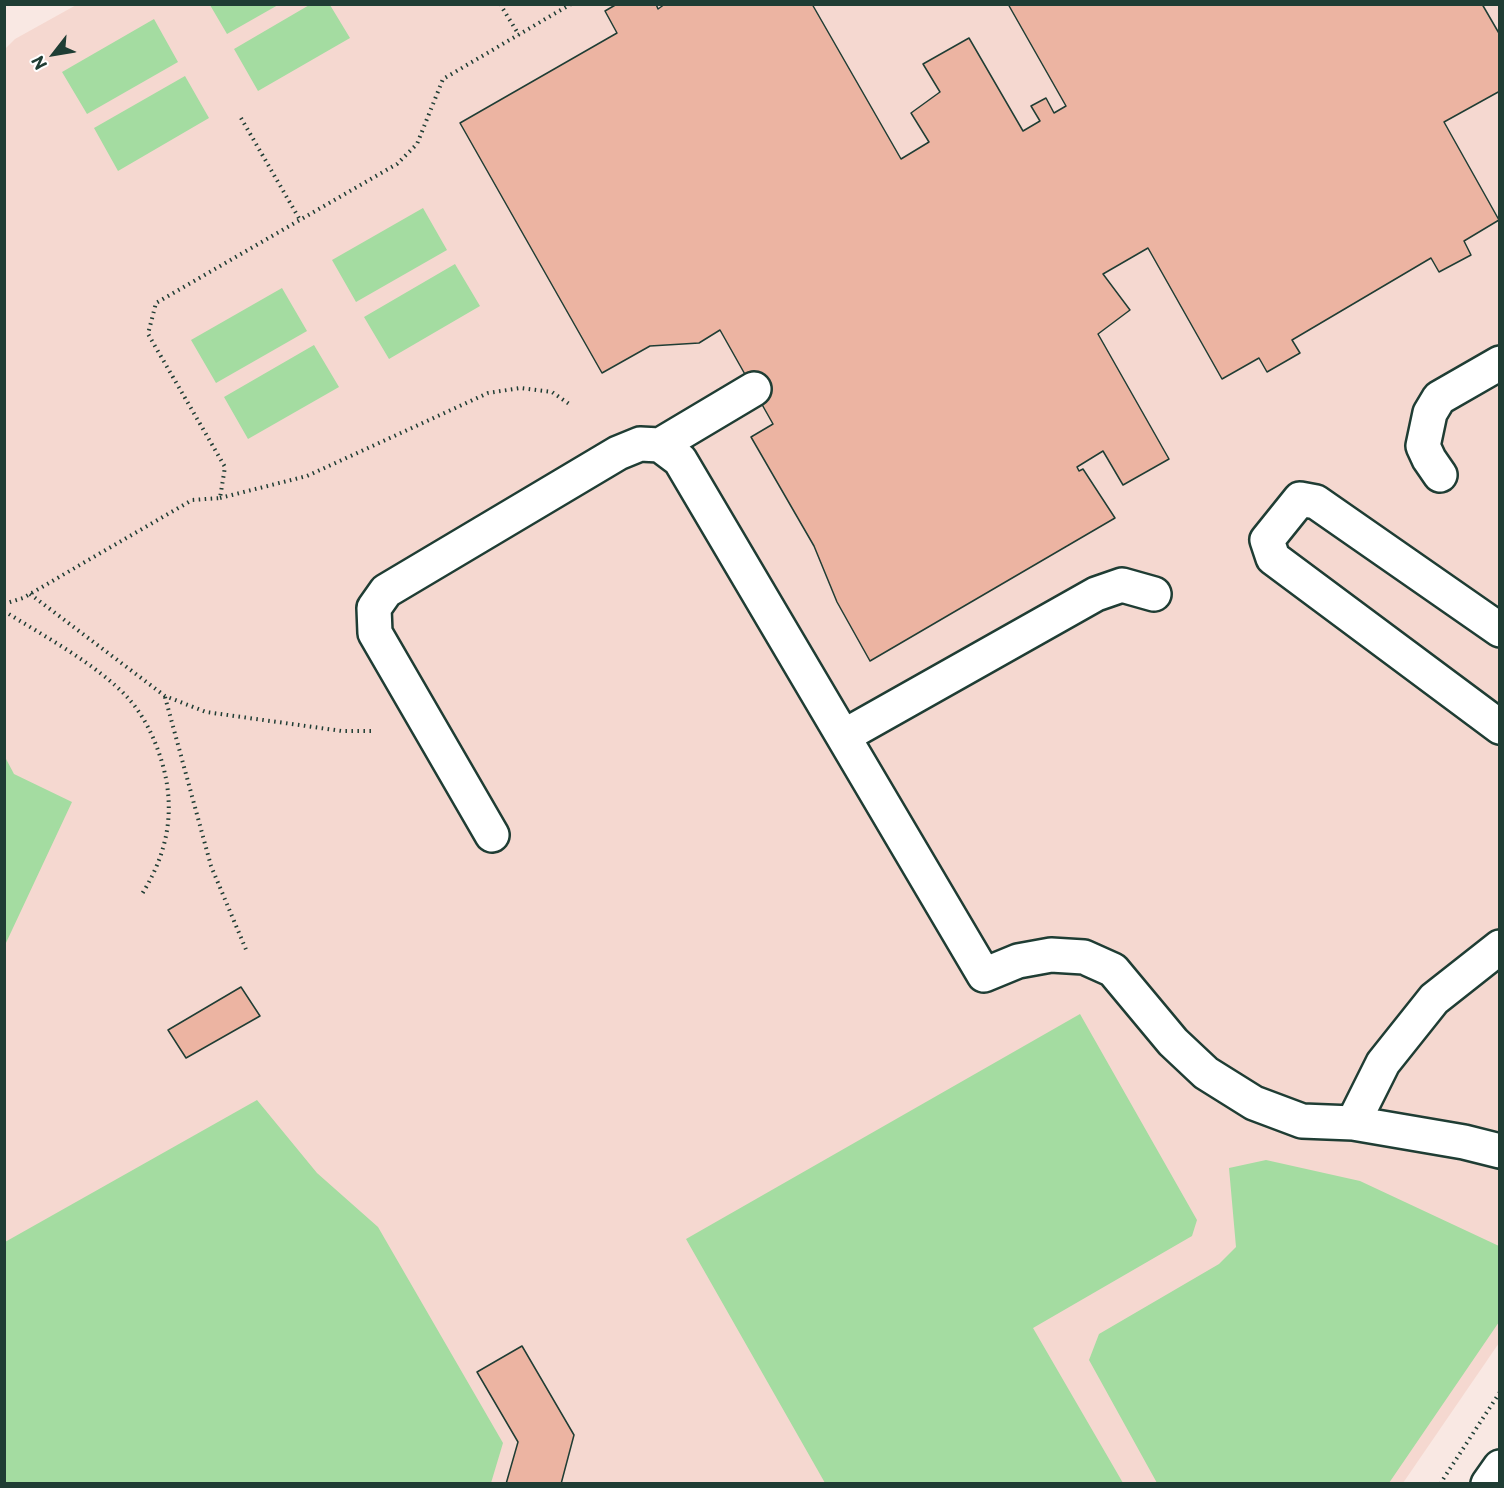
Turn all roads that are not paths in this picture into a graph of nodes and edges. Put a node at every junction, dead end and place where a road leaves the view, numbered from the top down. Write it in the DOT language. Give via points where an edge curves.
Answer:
graph roads {
  1 [pos="1500,363"];
  2 [pos="754,389"];
  3 [pos="660,445"];
  4 [pos="1440,475"];
  5 [pos="1154,594"];
  6 [pos="1500,630"];
  7 [pos="1500,727"];
  8 [pos="844,736"];
  9 [pos="492,835"];
  10 [pos="1500,947"];
  11 [pos="1353,1123"];
  12 [pos="1500,1151"];
  13 [pos="1500,1467"];
  14 [pos="1488,1484"];
  1 -- 4 [label="main road" via="1439,398 1430,413 1423,446"];
  2 -- 3 [label="main road"];
  3 -- 8 [label="main road" via="680,460"];
  3 -- 9 [label="main road" via="640,444 618,453 386,591 374,608 375,633"];
  5 -- 8 [label="main road" via="1122,585 1096,594"];
  6 -- 7 [label="main road" via="1316,502 1300,499 1266,540 1273,558"];
  8 -- 11 [label="main road" via="984,975 1040,957 1084,957 1113,970 1173,1042 1206,1073 1234,1091 1302,1121"];
  10 -- 11 [label="main road" via="1434,999 1383,1063"];
  11 -- 12 [label="main road"];
  13 -- 14 [label="main road"];
}
